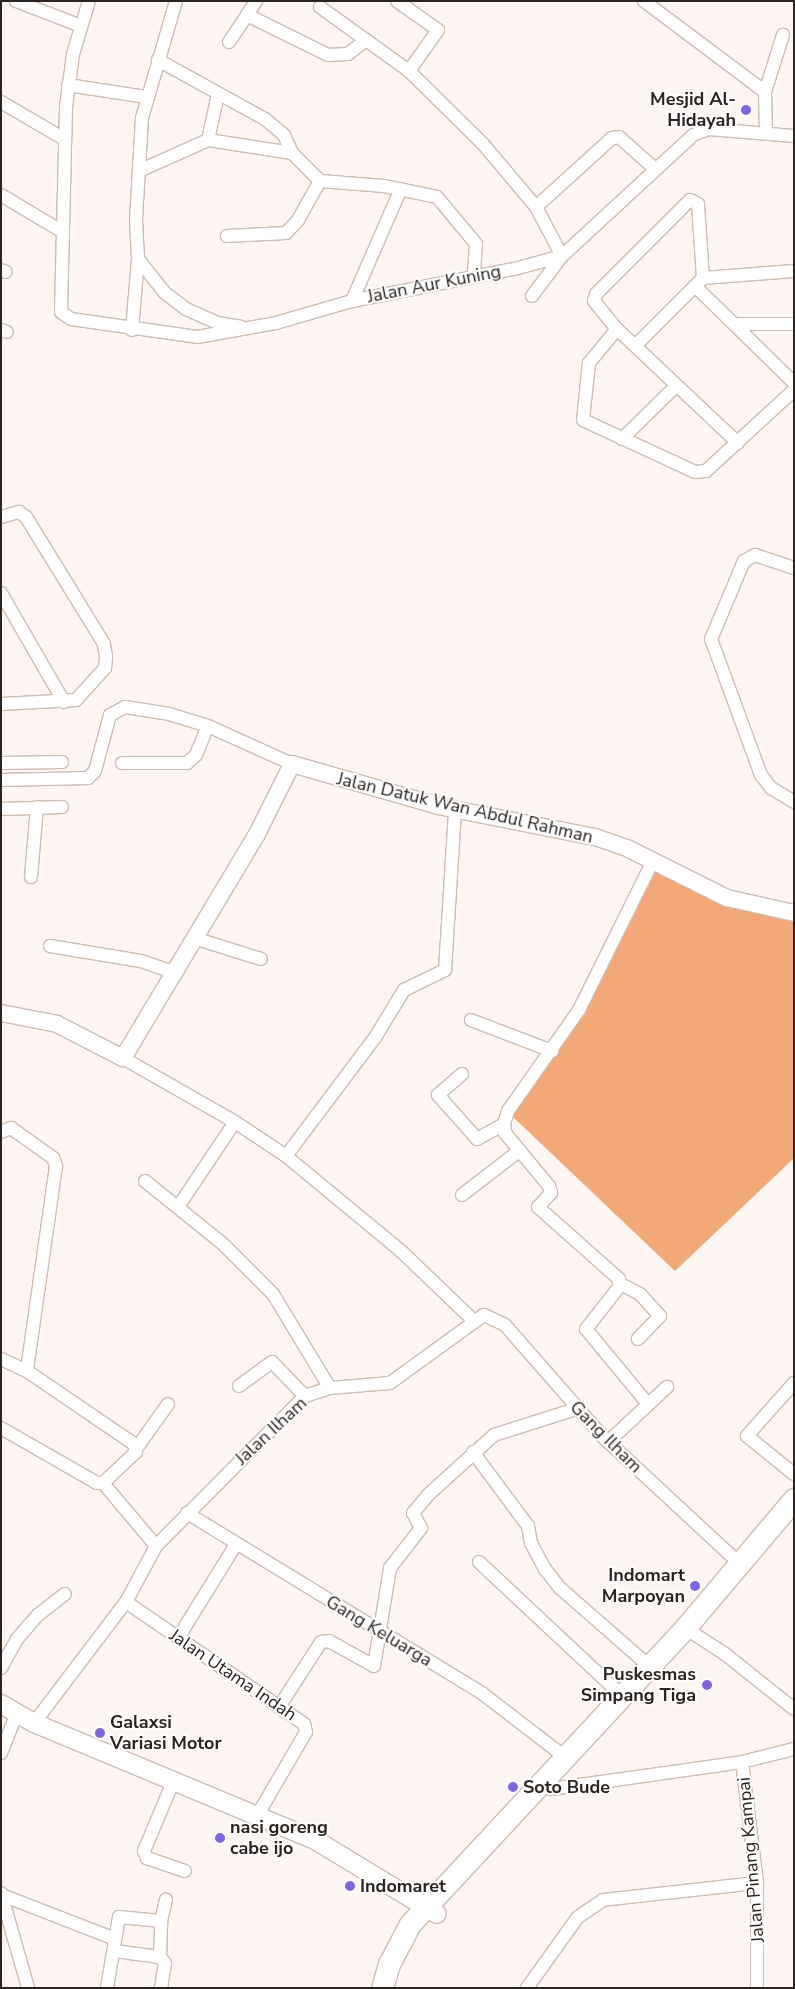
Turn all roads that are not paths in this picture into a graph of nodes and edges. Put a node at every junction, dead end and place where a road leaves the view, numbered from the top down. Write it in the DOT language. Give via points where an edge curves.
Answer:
graph roads {
  1 [pos="16,1"];
  2 [pos="89,1"];
  3 [pos="176,1"];
  4 [pos="256,1"];
  5 [pos="398,1"];
  6 [pos="644,1"];
  7 [pos="320,7"];
  8 [pos="247,15"];
  9 [pos="81,26"];
  10 [pos="783,35"];
  11 [pos="366,40"];
  12 [pos="229,42"];
  13 [pos="158,60"];
  14 [pos="409,71"];
  15 [pos="68,85"];
  16 [pos="765,92"];
  17 [pos="218,94"];
  18 [pos="146,97"];
  19 [pos="1,102"];
  20 [pos="766,132"];
  21 [pos="794,136"];
  22 [pos="64,139"];
  23 [pos="208,140"];
  24 [pos="292,153"];
  25 [pos="654,168"];
  26 [pos="141,170"];
  27 [pos="320,181"];
  28 [pos="401,189"];
  29 [pos="1,195"];
  30 [pos="536,207"];
  31 [pos="63,232"];
  32 [pos="227,236"];
  33 [pos="562,256"];
  34 [pos="138,259"];
  35 [pos="794,271"];
  36 [pos="474,275"];
  37 [pos="699,282"];
  38 [pos="532,296"];
  39 [pos="352,301"];
  40 [pos="734,324"];
  41 [pos="794,324"];
  42 [pos="248,328"];
  43 [pos="617,329"];
  44 [pos="132,330"];
  45 [pos="637,344"];
  46 [pos="794,383"];
  47 [pos="676,386"];
  48 [pos="794,390"];
  49 [pos="622,438"];
  50 [pos="738,443"];
  51 [pos="1,517"];
  52 [pos="794,568"];
  53 [pos="1,593"];
  54 [pos="64,702"];
  55 [pos="1,704"];
  56 [pos="208,726"];
  57 [pos="62,762"];
  58 [pos="1,763"];
  59 [pos="122,763"];
  60 [pos="292,764"];
  61 [pos="1,780"];
  62 [pos="794,802"];
  63 [pos="62,806"];
  64 [pos="37,807"];
  65 [pos="1,809"];
  66 [pos="455,810"];
  67 [pos="653,861"];
  68 [pos="31,877"];
  69 [pos="794,913"];
  70 [pos="194,938"];
  71 [pos="50,946"];
  72 [pos="261,959"];
  73 [pos="176,973"];
  74 [pos="1,1013"];
  75 [pos="471,1020"];
  76 [pos="552,1051"];
  77 [pos="123,1058"];
  78 [pos="462,1074"];
  79 [pos="235,1122"];
  80 [pos="504,1124"];
  81 [pos="1,1132"];
  82 [pos="519,1151"];
  83 [pos="286,1156"];
  84 [pos="145,1181"];
  85 [pos="462,1195"];
  86 [pos="178,1207"];
  87 [pos="619,1283"];
  88 [pos="473,1320"];
  89 [pos="638,1339"];
  90 [pos="1,1358"];
  91 [pos="27,1371"];
  92 [pos="794,1383"];
  93 [pos="239,1386"];
  94 [pos="667,1387"];
  95 [pos="330,1388"];
  96 [pos="305,1396"];
  97 [pos="168,1404"];
  98 [pos="648,1404"];
  99 [pos="576,1409"];
  100 [pos="1,1428"];
  101 [pos="608,1442"];
  102 [pos="136,1448"];
  103 [pos="473,1452"];
  104 [pos="794,1474"];
  105 [pos="103,1483"];
  106 [pos="794,1499"];
  107 [pos="187,1513"];
  108 [pos="794,1520"];
  109 [pos="156,1546"];
  110 [pos="235,1546"];
  111 [pos="479,1562"];
  112 [pos="741,1565"];
  113 [pos="64,1594"];
  114 [pos="126,1602"];
  115 [pos="689,1631"];
  116 [pos="382,1635"];
  117 [pos="178,1638"];
  118 [pos="649,1666"];
  119 [pos="1,1668"];
  120 [pos="621,1695"];
  121 [pos="1,1704"];
  122 [pos="279,1707"];
  123 [pos="794,1709"];
  124 [pos="17,1713"];
  125 [pos="34,1723"];
  126 [pos="794,1749"];
  127 [pos="1,1753"];
  128 [pos="565,1757"];
  129 [pos="742,1762"];
  130 [pos="173,1782"];
  131 [pos="547,1786"];
  132 [pos="258,1814"];
  133 [pos="185,1871"];
  134 [pos="757,1883"];
  135 [pos="2,1894"];
  136 [pos="166,1900"];
  137 [pos="432,1910"];
  138 [pos="161,1921"];
  139 [pos="115,1945"];
  140 [pos="160,1957"];
  141 [pos="28,1988"];
  142 [pos="107,1988"];
  143 [pos="161,1988"];
  144 [pos="382,1988"];
  145 [pos="394,1988"];
  146 [pos="527,1988"];
  147 [pos="757,1988"];
  1 -- 9 [label="street"];
  2 -- 9 [label="street"];
  3 -- 13 [label="street"];
  4 -- 8 [label="street"];
  5 -- 14 [label="street" via="438,30"];
  6 -- 16 [label="street"];
  7 -- 11 [label="street"];
  8 -- 11 [label="street" via="328,55 348,54"];
  8 -- 12 [label="street"];
  9 -- 15 [label="street"];
  10 -- 16 [label="street"];
  11 -- 14 [label="street"];
  13 -- 17 [label="street" via="199,79"];
  13 -- 18 [label="street"];
  14 -- 30 [label="street" via="483,144"];
  15 -- 18 [label="street"];
  15 -- 22 [label="street"];
  16 -- 20 [label="street"];
  17 -- 23 [label="street"];
  17 -- 24 [label="street" via="265,119 284,135"];
  18 -- 26 [label="street"];
  19 -- 22 [label="street"];
  20 -- 21 [label="street"];
  20 -- 25 [label="street" via="700,132"];
  22 -- 31 [label="street"];
  23 -- 24 [label="street"];
  23 -- 26 [label="street"];
  24 -- 27 [label="street"];
  25 -- 30 [label="street" via="619,138 612,138"];
  25 -- 33 [label="street"];
  26 -- 34 [label="street" via="136,220"];
  27 -- 28 [label="street"];
  27 -- 32 [label="street" via="298,220 286,233"];
  28 -- 36 [label="street" via="437,197 473,237 477,250"];
  28 -- 39 [label="street"];
  29 -- 31 [label="street"];
  30 -- 33 [label="street"];
  31 -- 44 [label="street, Jalan Aur Kuning" via="61,312 71,319"];
  33 -- 36 [label="street, Jalan Aur Kuning"];
  33 -- 38 [label="street"];
  34 -- 42 [label="street" via="165,293 186,309 217,323"];
  34 -- 44 [label="street"];
  35 -- 37 [label="street"];
  36 -- 39 [label="street, Jalan Aur Kuning"];
  37 -- 40 [label="street"];
  37 -- 43 [label="street" via="698,204 690,200 594,297"];
  37 -- 45 [label="street"];
  39 -- 42 [label="street, Jalan Aur Kuning"];
  40 -- 41 [label="street"];
  40 -- 46 [label="street"];
  42 -- 44 [label="street, Jalan Aur Kuning" via="180,338"];
  43 -- 45 [label="street"];
  43 -- 49 [label="street" via="589,363 582,418 587,424"];
  45 -- 47 [label="street"];
  47 -- 49 [label="street"];
  47 -- 50 [label="street"];
  48 -- 50 [label="street"];
  49 -- 50 [label="street" via="699,473"];
  51 -- 54 [label="street" via="19,512 26,517 104,644 105,668 76,700"];
  52 -- 62 [label="street" via="755,554 744,561 711,639 761,775 771,788"];
  53 -- 54 [label="street"];
  54 -- 55 [label="street"];
  56 -- 59 [label="street" via="196,755 187,763"];
  56 -- 60 [label="street"];
  56 -- 61 [label="street" via="169,714 116,708 107,722 95,771 88,778"];
  57 -- 58 [label="street"];
  60 -- 66 [label="street, Jalan Datuk Wan Abdul Rahman"];
  60 -- 70 [label="street" via="256,836"];
  63 -- 64 [label="street"];
  64 -- 65 [label="street"];
  64 -- 68 [label="street"];
  66 -- 67 [label="street, Jalan Datuk Wan Abdul Rahman" via="595,837"];
  66 -- 83 [label="street" via="445,970 404,990 376,1036"];
  67 -- 69 [label="street, Jalan Datuk Wan Abdul Rahman" via="727,898"];
  67 -- 76 [label="street" via="578,1010"];
  70 -- 72 [label="street"];
  70 -- 73 [label="street"];
  71 -- 73 [label="street" via="141,961"];
  73 -- 77 [label="street"];
  74 -- 77 [label="street" via="57,1024"];
  75 -- 76 [label="street"];
  76 -- 80 [label="street" via="508,1111"];
  77 -- 79 [label="street"];
  78 -- 80 [label="street" via="438,1095 477,1139"];
  79 -- 83 [label="street"];
  79 -- 86 [label="street"];
  80 -- 82 [label="street" via="505,1133"];
  81 -- 91 [label="street" via="11,1128 53,1158 56,1166"];
  82 -- 85 [label="street"];
  82 -- 87 [label="street" via="549,1186 551,1193 538,1207"];
  83 -- 88 [label="street" via="401,1251"];
  84 -- 86 [label="street"];
  86 -- 95 [label="street" via="223,1244 272,1294"];
  87 -- 89 [label="street" via="640,1294 660,1316"];
  87 -- 98 [label="street" via="586,1329"];
  88 -- 95 [label="street, Jalan Ilham" via="451,1340 390,1383"];
  88 -- 99 [label="street, Gang Ilham" via="490,1315 505,1325"];
  90 -- 91 [label="street"];
  91 -- 102 [label="street"];
  92 -- 104 [label="street" via="747,1436"];
  93 -- 96 [label="street" via="272,1362"];
  94 -- 98 [label="street"];
  95 -- 96 [label="street, Jalan Ilham"];
  96 -- 107 [label="street, Jalan Ilham"];
  97 -- 102 [label="street"];
  98 -- 101 [label="street"];
  99 -- 101 [label="street, Gang Ilham"];
  99 -- 103 [label="street" via="494,1435"];
  100 -- 105 [label="street"];
  101 -- 112 [label="street, Gang Ilham"];
  102 -- 105 [label="street" via="135,1456"];
  103 -- 116 [label="street" via="413,1513 421,1528 390,1568"];
  103 -- 118 [label="street" via="528,1526 545,1569 560,1588"];
  105 -- 109 [label="street"];
  106 -- 112 [label="highway"];
  107 -- 109 [label="street, Jalan Ilham"];
  107 -- 110 [label="street, Gang Keluarga"];
  108 -- 115 [label="highway"];
  109 -- 114 [label="street, Jalan Ilham"];
  110 -- 116 [label="street, Gang Keluarga"];
  110 -- 117 [label="street"];
  111 -- 120 [label="street"];
  112 -- 115 [label="highway"];
  113 -- 119 [label="street" via="38,1615 17,1639"];
  114 -- 117 [label="street, Jalan Utama Indah"];
  114 -- 125 [label="street, Jalan Ilham"];
  115 -- 118 [label="highway"];
  115 -- 123 [label="street" via="725,1654"];
  115 -- 131 [label="highway"];
  116 -- 122 [label="street" via="373,1667 333,1643 321,1642"];
  116 -- 128 [label="street, Gang Keluarga" via="483,1694"];
  117 -- 122 [label="street, Jalan Utama Indah"];
  118 -- 120 [label="highway"];
  120 -- 128 [label="highway"];
  121 -- 124 [label="main road"];
  122 -- 132 [label="street, Jalan Utama Indah" via="304,1724 306,1732"];
  124 -- 125 [label="main road"];
  124 -- 127 [label="street"];
  125 -- 130 [label="main road"];
  126 -- 129 [label="street"];
  128 -- 131 [label="highway"];
  129 -- 131 [label="street"];
  129 -- 134 [label="street, Jalan Pinang Kampai"];
  130 -- 132 [label="main road"];
  130 -- 133 [label="street" via="144,1851 147,1858"];
  131 -- 137 [label="highway"];
  132 -- 137 [label="main road" via="317,1842"];
  134 -- 146 [label="street" via="603,1900 578,1917"];
  134 -- 147 [label="street, Jalan Pinang Kampai"];
  135 -- 139 [label="street"];
  135 -- 141 [label="street"];
  136 -- 138 [label="street"];
  137 -- 144 [label="highway" via="402,1935"];
  137 -- 145 [label="highway"];
  138 -- 139 [label="street" via="124,1915 118,1918"];
  138 -- 140 [label="street"];
  139 -- 140 [label="street"];
  139 -- 142 [label="street"];
  140 -- 143 [label="street" via="165,1963"];
}
